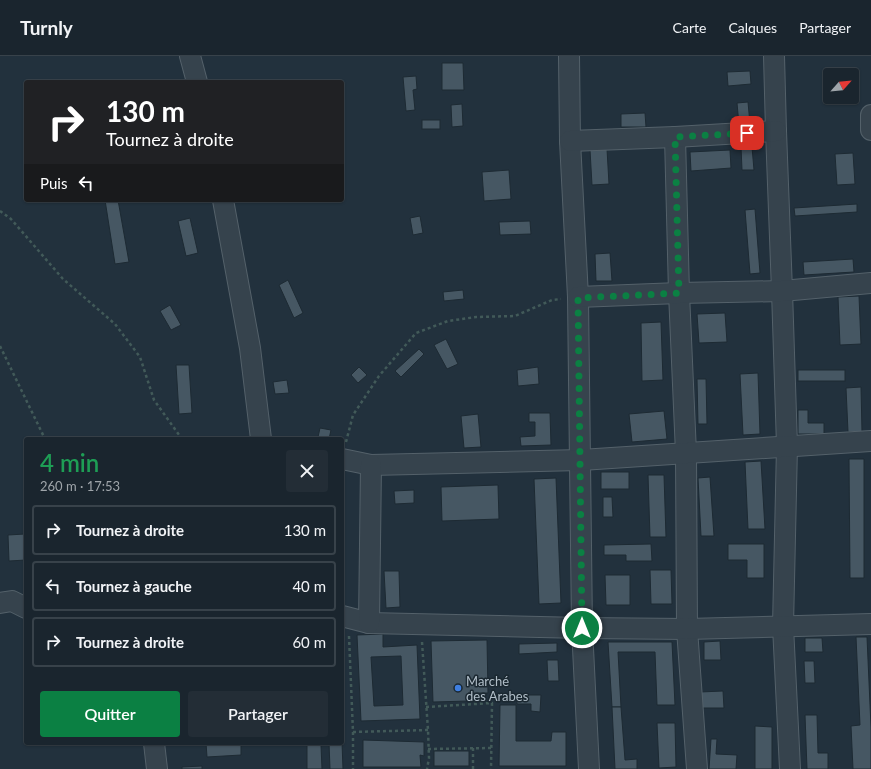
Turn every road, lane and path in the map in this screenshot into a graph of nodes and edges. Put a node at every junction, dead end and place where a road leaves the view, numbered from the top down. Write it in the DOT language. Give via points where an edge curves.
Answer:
graph roads {
  1 [pos="190,56"];
  2 [pos="569,56"];
  3 [pos="774,56"];
  4 [pos="196,80"];
  5 [pos="871,116"];
  6 [pos="871,130"];
  7 [pos="776,131"];
  8 [pos="675,137"];
  9 [pos="570,141"];
  10 [pos="223,202"];
  11 [pos="0,211"];
  12 [pos="871,283"];
  13 [pos="782,291"];
  14 [pos="679,293"];
  15 [pos="578,298"];
  16 [pos="0,346"];
  17 [pos="44,437"];
  18 [pos="181,437"];
  19 [pos="261,437"];
  20 [pos="871,440"];
  21 [pos="787,446"];
  22 [pos="344,451"];
  23 [pos="686,453"];
  24 [pos="581,460"];
  25 [pos="371,465"];
  26 [pos="0,603"];
  27 [pos="24,607"];
  28 [pos="345,616"];
  29 [pos="370,623"];
  30 [pos="421,624"];
  31 [pos="871,624"];
  32 [pos="783,626"];
  33 [pos="582,628"];
  34 [pos="687,629"];
  35 [pos="426,707"];
  36 [pos="428,730"];
  37 [pos="353,732"];
  38 [pos="154,745"];
  39 [pos="473,748"];
  40 [pos="492,748"];
  41 [pos="428,749"];
  42 [pos="157,769"];
  43 [pos="353,769"];
  44 [pos="427,769"];
  45 [pos="473,769"];
  46 [pos="491,769"];
  47 [pos="589,769"];
  48 [pos="697,769"];
  49 [pos="790,769"];
  1 -- 4 [label="street"];
  2 -- 9 [label="street"];
  3 -- 7 [label="street"];
  5 -- 6 [label="street"];
  7 -- 8 [label="street"];
  7 -- 13 [label="street"];
  8 -- 9 [label="street"];
  8 -- 14 [label="street"];
  9 -- 15 [label="street"];
  10 -- 19 [label="street" via="250,348"];
  11 -- 18 [label="path" via="11,219 63,279 115,324 140,357 154,400"];
  12 -- 13 [label="street"];
  13 -- 14 [label="street"];
  13 -- 21 [label="street"];
  14 -- 15 [label="street"];
  14 -- 23 [label="street"];
  15 -- 22 [label="path" via="552,300 515,316 448,321 416,333 379,376 352,415"];
  15 -- 24 [label="street"];
  16 -- 17 [label="path"];
  20 -- 21 [label="street"];
  21 -- 23 [label="street"];
  21 -- 32 [label="street"];
  22 -- 25 [label="street"];
  23 -- 24 [label="street"];
  23 -- 34 [label="street"];
  24 -- 25 [label="street"];
  24 -- 33 [label="street"];
  25 -- 29 [label="street"];
  26 -- 27 [label="street" via="12,601"];
  28 -- 29 [label="street"];
  28 -- 37 [label="path"];
  29 -- 30 [label="street"];
  30 -- 33 [label="street"];
  30 -- 35 [label="path"];
  31 -- 32 [label="street"];
  32 -- 34 [label="street"];
  32 -- 49 [label="street"];
  33 -- 34 [label="street"];
  33 -- 47 [label="street"];
  34 -- 48 [label="street"];
  35 -- 36 [label="path"];
  35 -- 40 [label="path" via="492,703"];
  36 -- 37 [label="path"];
  36 -- 41 [label="path"];
  37 -- 43 [label="path"];
  38 -- 42 [label="street"];
  39 -- 40 [label="path"];
  39 -- 41 [label="path"];
  39 -- 45 [label="path"];
  40 -- 46 [label="path"];
  41 -- 44 [label="path"];
}
